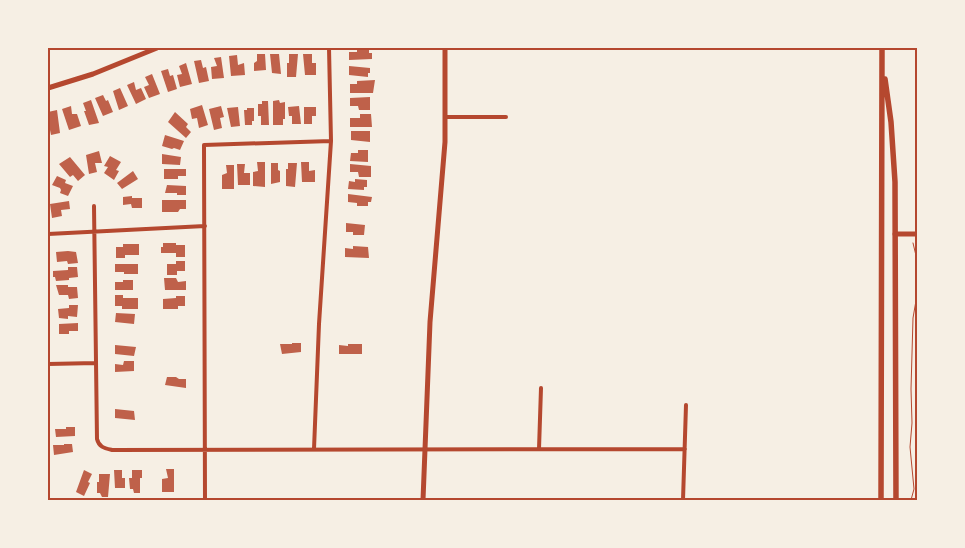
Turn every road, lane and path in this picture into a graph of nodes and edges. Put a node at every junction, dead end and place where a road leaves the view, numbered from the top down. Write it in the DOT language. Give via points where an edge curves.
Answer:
graph roads {
  1 [pos="158,48"];
  2 [pos="329,48"];
  3 [pos="445,48"];
  4 [pos="882,48"];
  5 [pos="882,60"];
  6 [pos="48,88"];
  7 [pos="445,117"];
  8 [pos="506,117"];
  9 [pos="331,140"];
  10 [pos="94,206"];
  11 [pos="205,226"];
  12 [pos="94,231"];
  13 [pos="48,234"];
  14 [pos="896,234"];
  15 [pos="918,234"];
  16 [pos="913,244"];
  17 [pos="918,264"];
  18 [pos="918,289"];
  19 [pos="96,363"];
  20 [pos="48,364"];
  21 [pos="541,388"];
  22 [pos="686,405"];
  23 [pos="314,448"];
  24 [pos="424,449"];
  25 [pos="539,449"];
  26 [pos="685,449"];
  27 [pos="205,450"];
  28 [pos="205,500"];
  29 [pos="423,500"];
  30 [pos="683,500"];
  31 [pos="881,500"];
  32 [pos="896,500"];
  33 [pos="911,500"];
  1 -- 6 [label="street"];
  2 -- 9 [label="street"];
  3 -- 7 [label="street"];
  4 -- 5 [label="main road"];
  5 -- 14 [label="main road" via="891,122"];
  5 -- 31 [label="main road"];
  7 -- 8 [label="street"];
  7 -- 24 [label="street"];
  9 -- 11 [label="street" via="204,146"];
  9 -- 23 [label="street"];
  10 -- 12 [label="street"];
  11 -- 12 [label="street"];
  11 -- 27 [label="street"];
  12 -- 13 [label="street"];
  12 -- 19 [label="street"];
  14 -- 15 [label="street"];
  14 -- 32 [label="main road"];
  16 -- 17 [label="path"];
  18 -- 33 [label="path" via="913,318 910,447 914,489"];
  19 -- 20 [label="street"];
  19 -- 27 [label="street" via="96,439 101,447 112,450"];
  21 -- 25 [label="street"];
  22 -- 26 [label="street"];
  23 -- 24 [label="street"];
  23 -- 27 [label="street"];
  24 -- 25 [label="street"];
  24 -- 29 [label="street"];
  25 -- 26 [label="street"];
  26 -- 30 [label="street"];
  27 -- 28 [label="street"];
}
